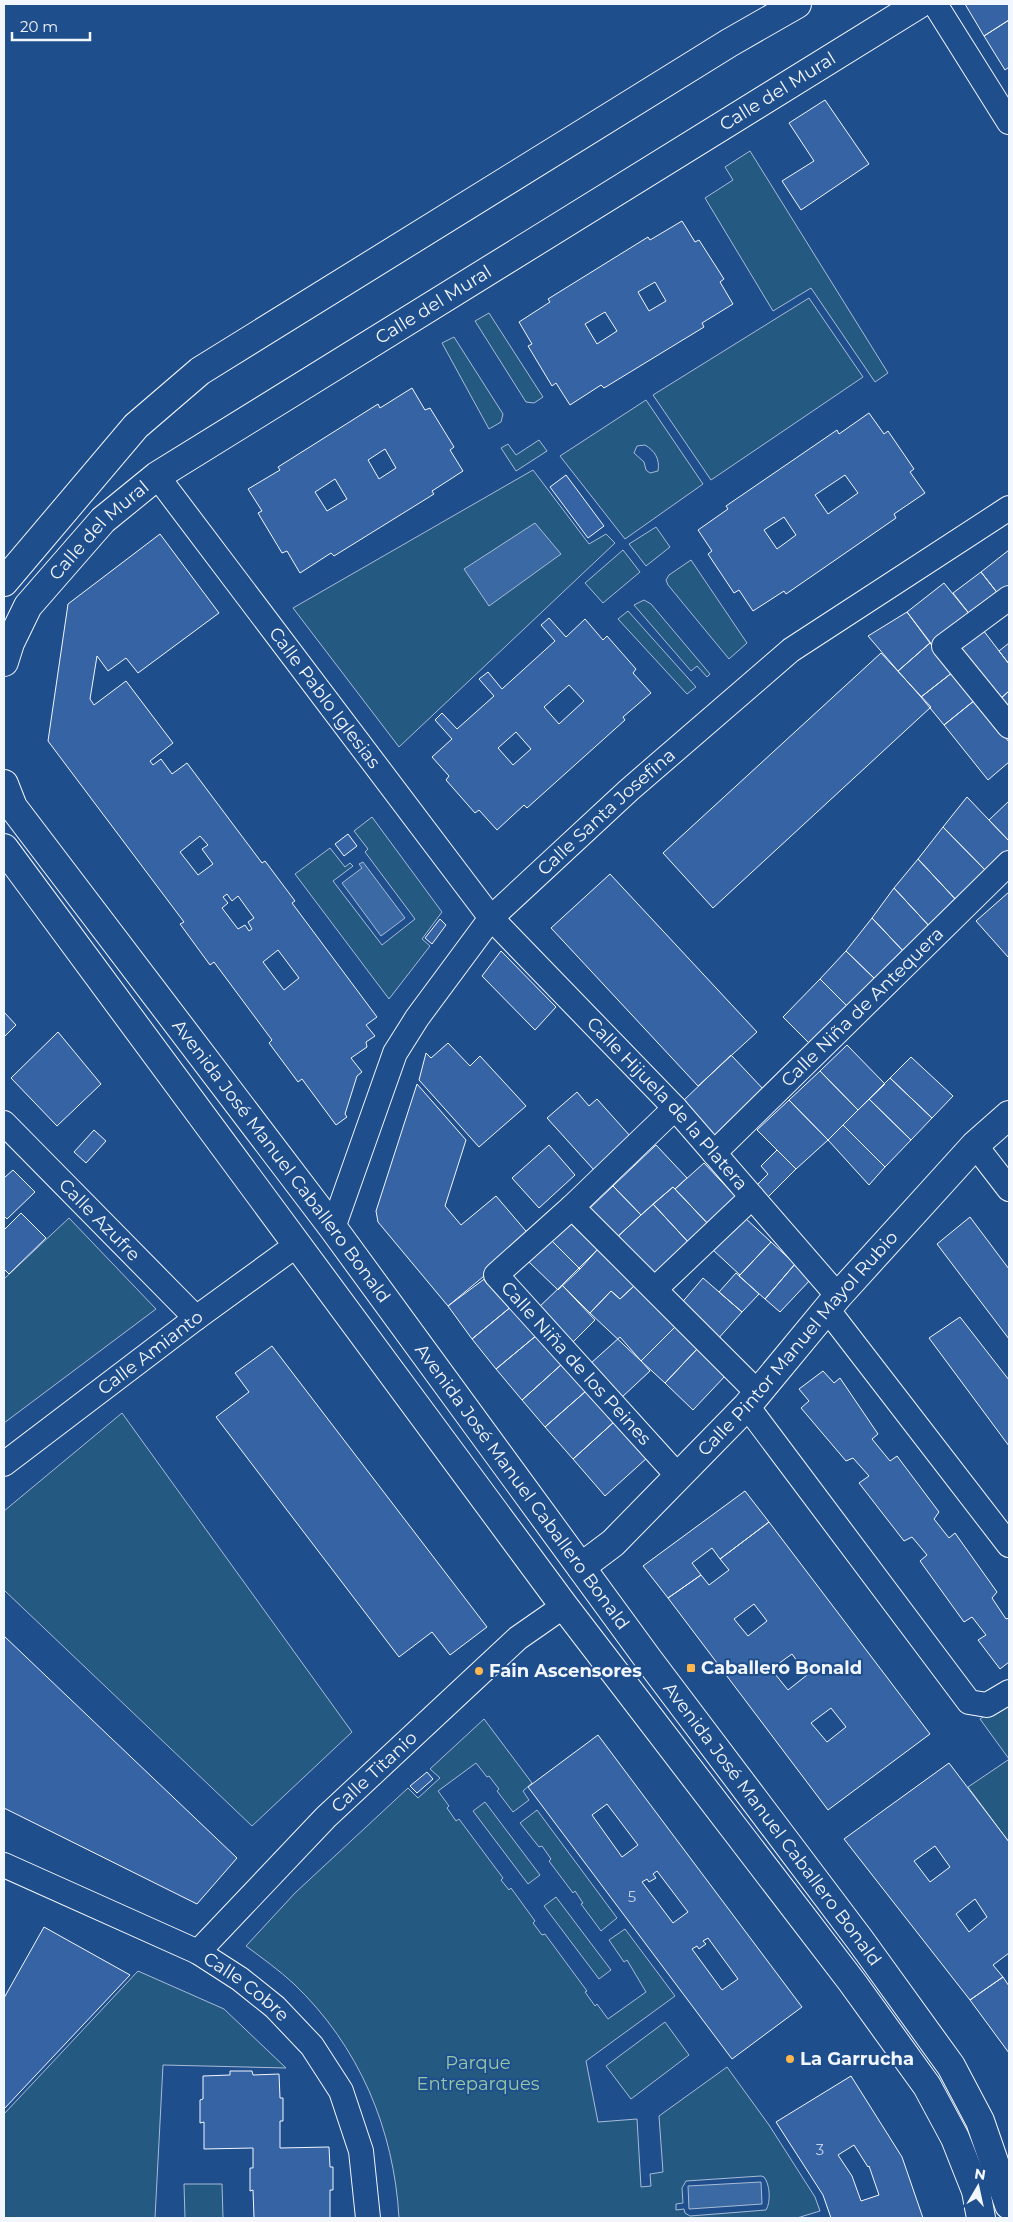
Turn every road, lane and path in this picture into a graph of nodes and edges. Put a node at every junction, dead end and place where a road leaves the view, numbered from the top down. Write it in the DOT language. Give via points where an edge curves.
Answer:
graph roads {
  1 [pos="798,4"];
  2 [pos="919,4"];
  3 [pos="935,4"];
  4 [pos="1009,122"];
  5 [pos="157,476"];
  6 [pos="1009,508"];
  7 [pos="4,582"];
  8 [pos="1009,598"];
  9 [pos="4,662"];
  10 [pos="1009,726"];
  11 [pos="4,784"];
  12 [pos="4,848"];
  13 [pos="1009,863"];
  14 [pos="491,918"];
  15 [pos="675,1108"];
  16 [pos="1009,1115"];
  17 [pos="4,1123"];
  18 [pos="975,1145"];
  19 [pos="714,1154"];
  20 [pos="1009,1189"];
  21 [pos="752,1196"];
  22 [pos="572,1207"];
  23 [pos="333,1228"];
  24 [pos="298,1244"];
  25 [pos="655,1289"];
  26 [pos="832,1302"];
  27 [pos="196,1318"];
  28 [pos="753,1399"];
  29 [pos="4,1464"];
  30 [pos="678,1476"];
  31 [pos="1009,1545"];
  32 [pos="582,1567"];
  33 [pos="564,1606"];
  34 [pos="1009,1692"];
  35 [pos="7,1873"];
  36 [pos="198,1952"];
  37 [pos="1009,2205"];
  38 [pos="368,2218"];
  39 [pos="981,2218"];
  1 -- 7 [label="main road, Calle del Mural" via="729,43 200,371 136,426"];
  2 -- 5 [label="main road, Calle del Mural"];
  3 -- 4 [label="street"];
  5 -- 9 [label="main road, Calle del Mural" via="103,520 28,606"];
  5 -- 14 [label="street, Calle Pablo Iglesias"];
  6 -- 14 [label="street, Calle Santa Josefina" via="791,650 629,790"];
  8 -- 10 [label="street" via="944,646"];
  11 -- 23 [label="main road, Avenida José Manuel Caballero Bonald" via="13,807"];
  12 -- 24 [label="main road, Avenida José Manuel Caballero Bonald"];
  13 -- 19 [label="street, Calle Niña de Antequera"];
  14 -- 15 [label="street, Calle Hijuela de la Platera"];
  14 -- 23 [label="street, Calle Santa Josefina" via="395,1053"];
  15 -- 19 [label="street, Calle Hijuela de la Platera"];
  15 -- 22 [label="street, Calle Niña de los Peines"];
  16 -- 18 [label="main road, Calle Pintor Manuel Mayol Rubio"];
  17 -- 27 [label="street, Calle Azufre"];
  18 -- 20 [label="street"];
  18 -- 26 [label="main road, Calle Pintor Manuel Mayol Rubio"];
  19 -- 21 [label="street, Calle Hijuela de la Platera"];
  21 -- 25 [label="street"];
  21 -- 26 [label="street, Calle Hijuela de la Platera"];
  22 -- 25 [label="street"];
  22 -- 30 [label="street, Calle Niña de los Peines" via="496,1275"];
  23 -- 32 [label="main road, Avenida José Manuel Caballero Bonald"];
  24 -- 27 [label="street, Calle Amianto"];
  24 -- 33 [label="main road, Avenida José Manuel Caballero Bonald"];
  25 -- 28 [label="street"];
  26 -- 28 [label="main road, Calle Pintor Manuel Mayol Rubio"];
  26 -- 31 [label="street, Calle Hijuela de la Platera"];
  27 -- 29 [label="street, Calle Amianto"];
  28 -- 30 [label="main road, Calle Pintor Manuel Mayol Rubio"];
  28 -- 34 [label="street" via="969,1702 988,1706"];
  30 -- 32 [label="main road, Calle Pintor Manuel Mayol Rubio" via="613,1543"];
  32 -- 37 [label="main road, Avenida José Manuel Caballero Bonald" via="951,2066 980,2121"];
  33 -- 36 [label="street, Calle Titanio" via="518,1638 326,1817"];
  33 -- 39 [label="main road, Avenida José Manuel Caballero Bonald" via="852,1982 927,2086 956,2138 976,2191"];
  35 -- 36 [label="street, Calle Cobre"];
  36 -- 38 [label="street, Calle Cobre" via="268,2002 312,2046 341,2091 361,2151"];
}
